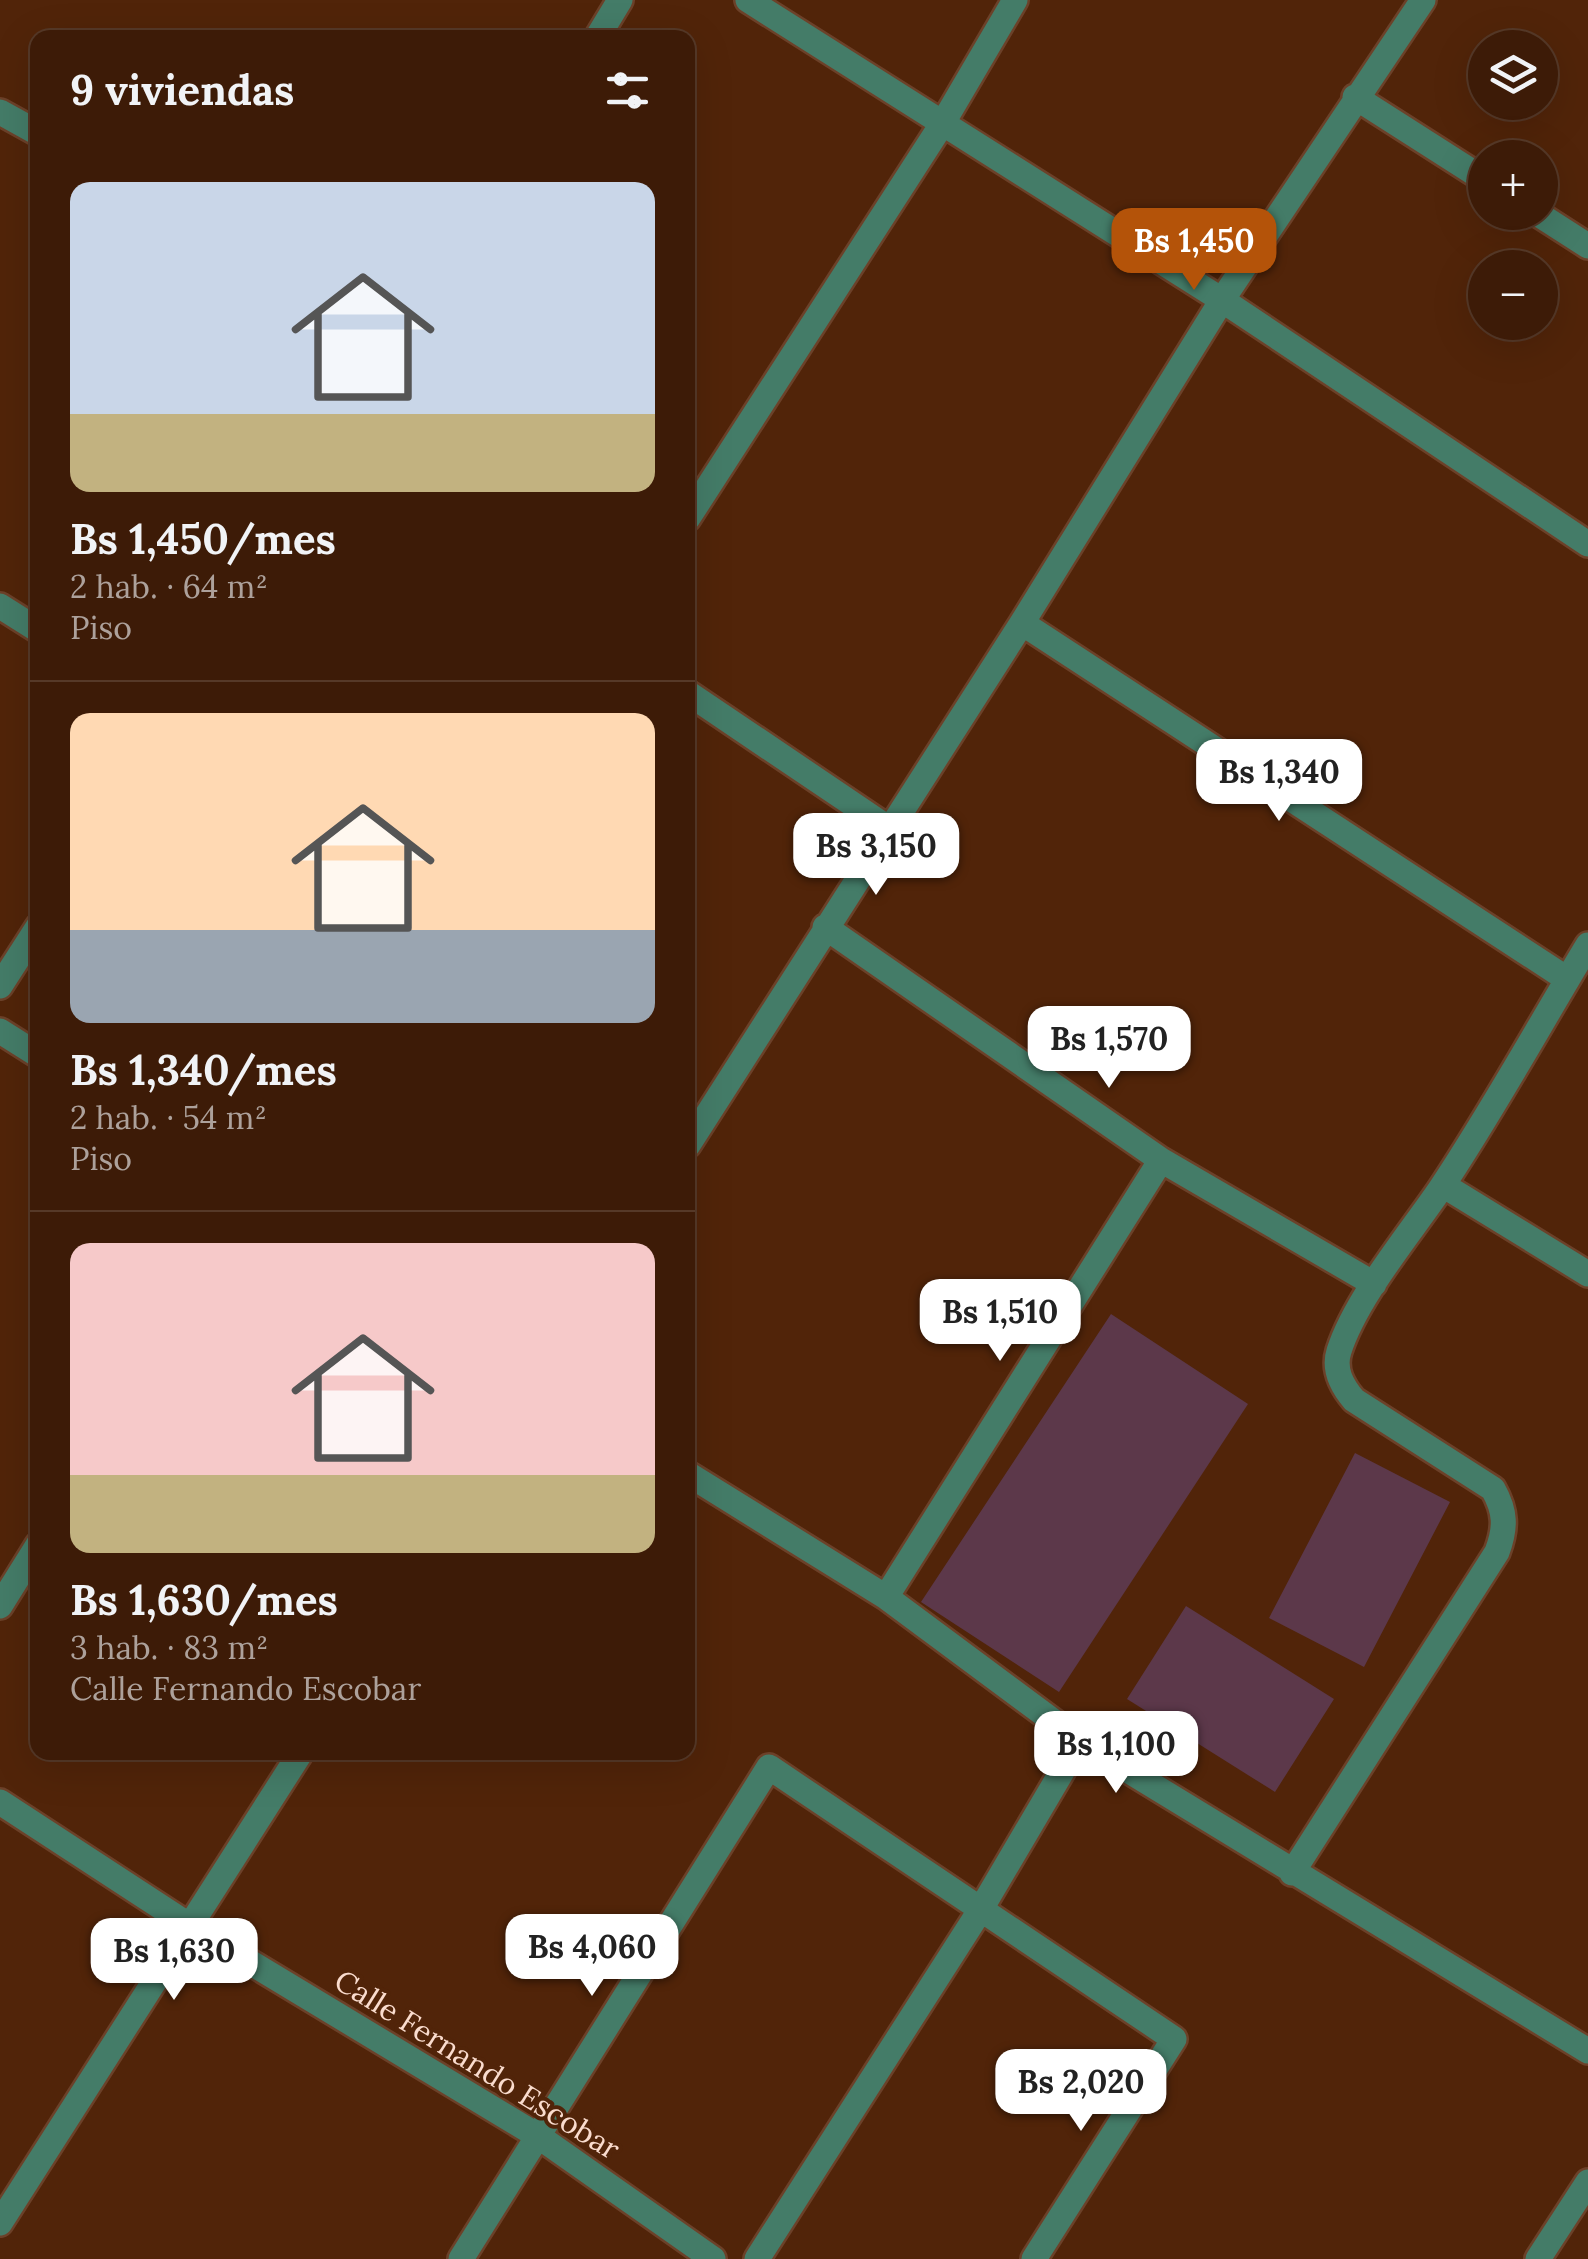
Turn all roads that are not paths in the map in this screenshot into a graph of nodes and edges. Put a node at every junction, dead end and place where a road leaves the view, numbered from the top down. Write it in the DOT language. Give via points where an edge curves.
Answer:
graph roads {
  1 [pos="748,0"];
  2 [pos="1015,0"];
  3 [pos="1423,0"];
  4 [pos="609,4"];
  5 [pos="600,30"];
  6 [pos="1355,97"];
  7 [pos="0,112"];
  8 [pos="944,121"];
  9 [pos="30,129"];
  10 [pos="1468,169"];
  11 [pos="1558,227"];
  12 [pos="1588,246"];
  13 [pos="1222,300"];
  14 [pos="695,507"];
  15 [pos="1588,544"];
  16 [pos="0,606"];
  17 [pos="1022,623"];
  18 [pos="30,625"];
  19 [pos="695,698"];
  20 [pos="888,828"];
  21 [pos="825,927"];
  22 [pos="30,938"];
  23 [pos="1588,945"];
  24 [pos="4,971"];
  25 [pos="1567,979"];
  26 [pos="0,1031"];
  27 [pos="30,1050"];
  28 [pos="695,1135"];
  29 [pos="1161,1160"];
  30 [pos="1443,1185"];
  31 [pos="1588,1274"];
  32 [pos="1374,1284"];
  33 [pos="695,1478"];
  34 [pos="30,1558"];
  35 [pos="886,1597"];
  36 [pos="0,1606"];
  37 [pos="1080,1742"];
  38 [pos="296,1760"];
  39 [pos="0,1802"];
  40 [pos="1292,1872"];
  41 [pos="981,1909"];
  42 [pos="190,1926"];
  43 [pos="1588,2050"];
  44 [pos="538,2136"];
  45 [pos="1588,2182"];
  46 [pos="0,2223"];
  47 [pos="461,2259"];
  48 [pos="712,2259"];
  49 [pos="757,2259"];
  50 [pos="1034,2259"];
  51 [pos="1538,2259"];
  1 -- 8 [label="street"];
  2 -- 8 [label="street"];
  3 -- 6 [label="street"];
  4 -- 5 [label="street"];
  6 -- 10 [label="street"];
  6 -- 13 [label="street"];
  7 -- 9 [label="street"];
  8 -- 13 [label="street"];
  8 -- 14 [label="street"];
  11 -- 12 [label="street"];
  13 -- 15 [label="street"];
  13 -- 17 [label="street"];
  16 -- 18 [label="street"];
  17 -- 20 [label="street"];
  17 -- 25 [label="street"];
  19 -- 20 [label="street"];
  20 -- 21 [label="street"];
  21 -- 28 [label="street"];
  21 -- 29 [label="street"];
  22 -- 24 [label="street"];
  23 -- 25 [label="street"];
  25 -- 30 [label="street"];
  26 -- 27 [label="street"];
  29 -- 32 [label="street"];
  29 -- 35 [label="street"];
  30 -- 31 [label="street"];
  30 -- 32 [label="street"];
  32 -- 40 [label="street" via="1340,1348 1343,1388 1493,1489 1502,1504 1503,1536"];
  33 -- 35 [label="street"];
  34 -- 36 [label="street"];
  35 -- 37 [label="street"];
  37 -- 40 [label="street"];
  37 -- 41 [label="street"];
  38 -- 42 [label="street"];
  39 -- 42 [label="street, Calle Fernando Escobar"];
  40 -- 43 [label="street"];
  41 -- 44 [label="street" via="768,1767"];
  41 -- 49 [label="street"];
  41 -- 50 [label="street" via="1174,2039"];
  42 -- 44 [label="street, Calle Fernando Escobar"];
  42 -- 46 [label="street"];
  44 -- 47 [label="street"];
  44 -- 48 [label="street, Calle Fernando Escobar"];
  45 -- 51 [label="street"];
}
